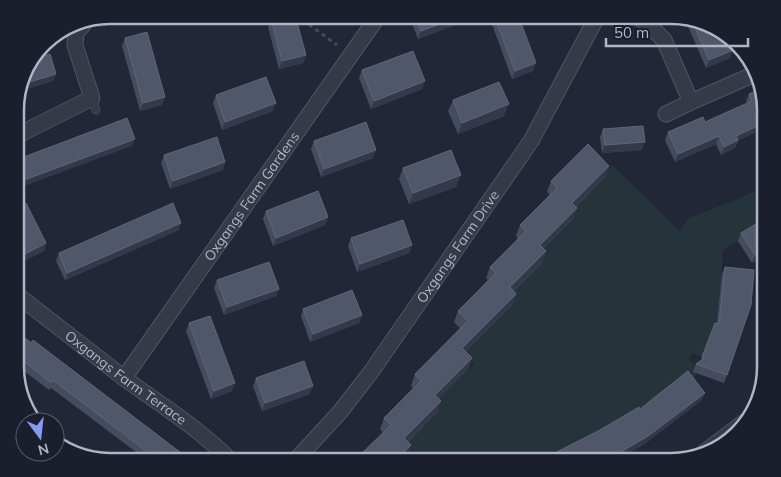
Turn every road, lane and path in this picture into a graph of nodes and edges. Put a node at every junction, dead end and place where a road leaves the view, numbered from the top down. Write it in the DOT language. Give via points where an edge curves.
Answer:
graph roads {
  1 [pos="308,24"];
  2 [pos="373,24"];
  3 [pos="593,24"];
  4 [pos="647,24"];
  5 [pos="79,29"];
  6 [pos="352,56"];
  7 [pos="750,76"];
  8 [pos="691,102"];
  9 [pos="666,114"];
  10 [pos="24,133"];
  11 [pos="24,300"];
  12 [pos="124,378"];
  13 [pos="224,453"];
  14 [pos="302,453"];
  1 -- 6 [label="path"];
  2 -- 6 [label="street, Oxgangs Farm Gardens"];
  3 -- 14 [label="street, Oxgangs Farm Drive" via="531,141 371,372"];
  4 -- 8 [label="street" via="664,40"];
  5 -- 10 [label="street" via="75,45 94,104"];
  6 -- 12 [label="street, Oxgangs Farm Gardens"];
  7 -- 8 [label="street"];
  8 -- 9 [label="street"];
  11 -- 12 [label="street, Oxgangs Farm Terrace"];
  12 -- 13 [label="street, Oxgangs Farm Terrace"];
}
